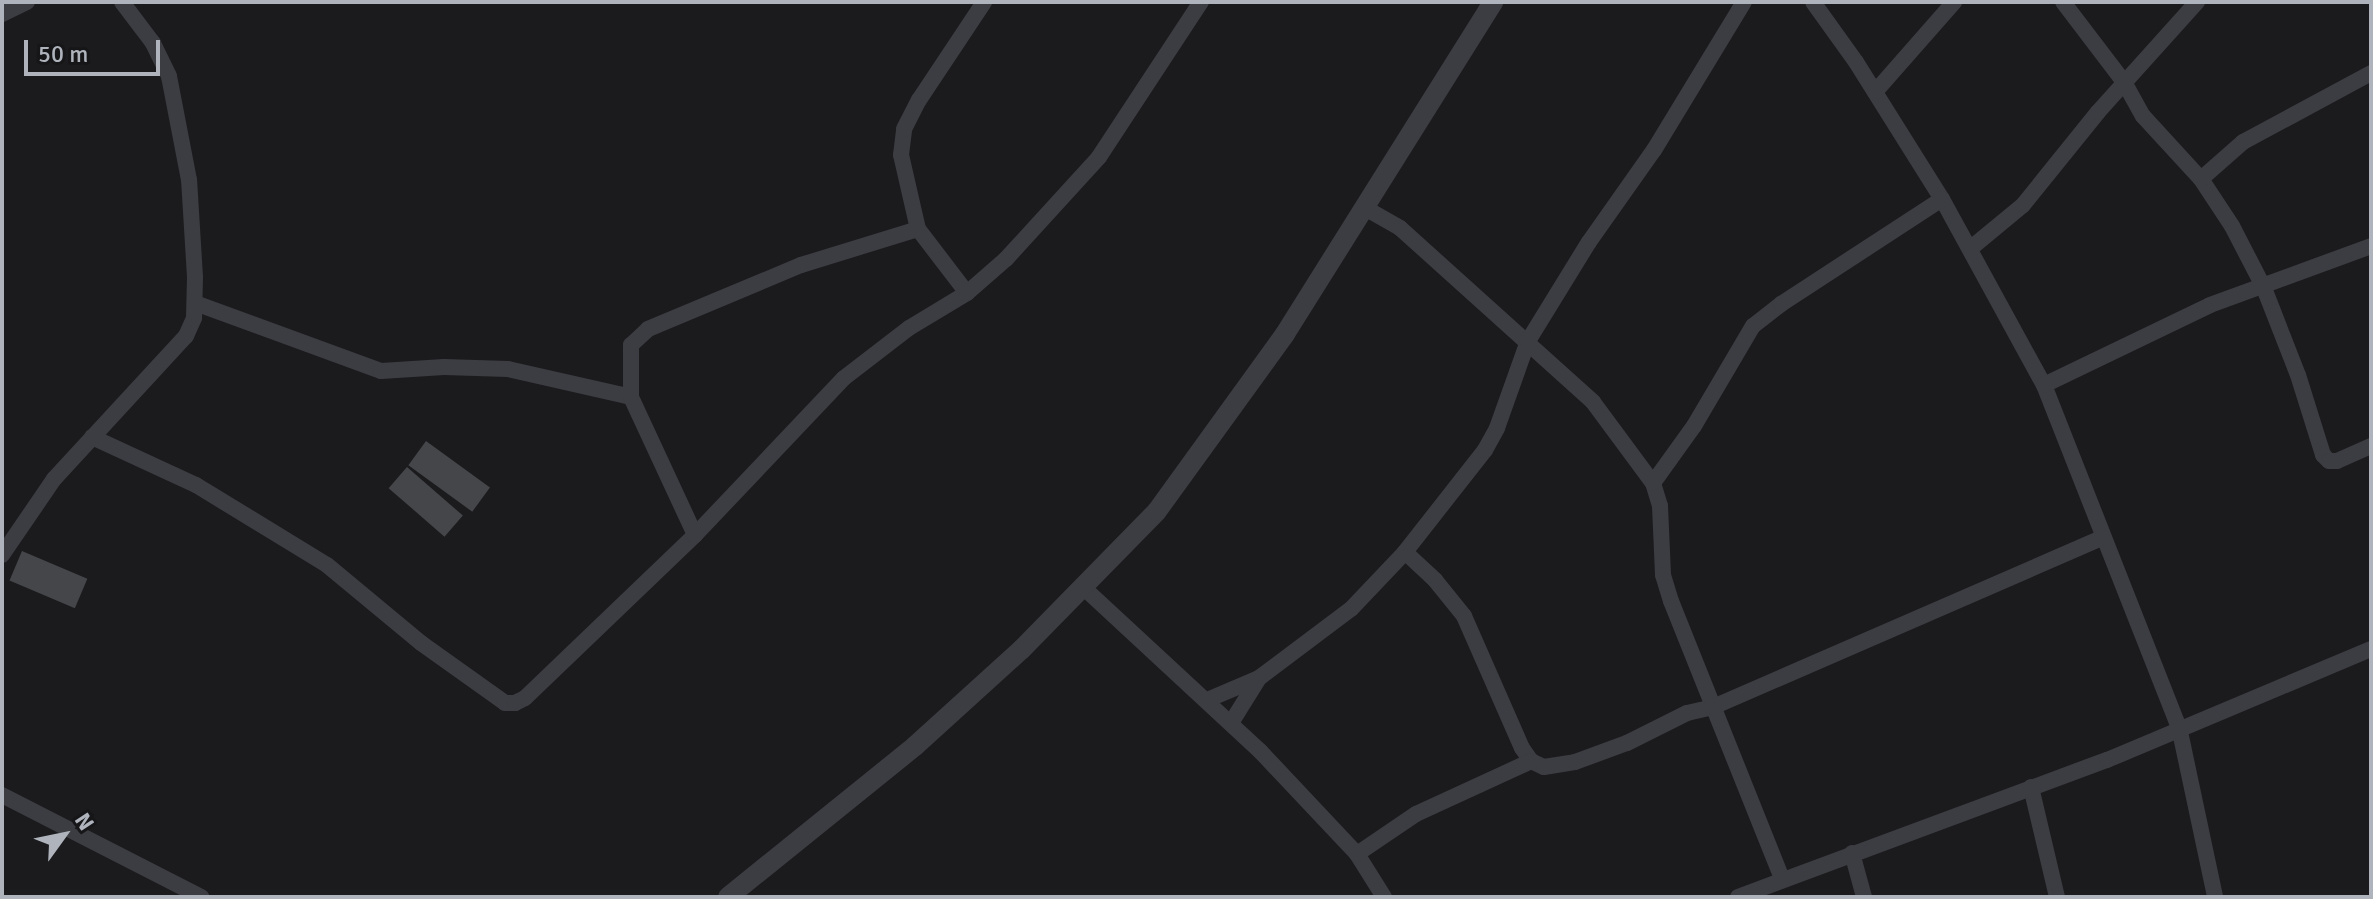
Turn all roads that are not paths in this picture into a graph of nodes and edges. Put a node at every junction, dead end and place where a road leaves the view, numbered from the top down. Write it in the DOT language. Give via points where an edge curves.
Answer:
graph roads {
  1 [pos="27,2"];
  2 [pos="122,2"];
  3 [pos="984,2"];
  4 [pos="1201,2"];
  5 [pos="1493,2"];
  6 [pos="1744,2"];
  7 [pos="1813,2"];
  8 [pos="1954,2"];
  9 [pos="2063,2"];
  10 [pos="2197,2"];
  11 [pos="2,14"];
  12 [pos="2371,73"];
  13 [pos="2124,82"];
  14 [pos="1875,92"];
  15 [pos="2201,179"];
  16 [pos="1942,199"];
  17 [pos="1365,208"];
  18 [pos="918,229"];
  19 [pos="2371,246"];
  20 [pos="1971,248"];
  21 [pos="2264,288"];
  22 [pos="967,293"];
  23 [pos="195,303"];
  24 [pos="1528,341"];
  25 [pos="2044,385"];
  26 [pos="631,397"];
  27 [pos="92,437"];
  28 [pos="2371,446"];
  29 [pos="1653,483"];
  30 [pos="695,535"];
  31 [pos="2102,538"];
  32 [pos="1405,552"];
  33 [pos="2,555"];
  34 [pos="1084,588"];
  35 [pos="2371,649"];
  36 [pos="1259,678"];
  37 [pos="1207,700"];
  38 [pos="1713,707"];
  39 [pos="1231,723"];
  40 [pos="2179,727"];
  41 [pos="1531,761"];
  42 [pos="2031,787"];
  43 [pos="2,795"];
  44 [pos="1852,853"];
  45 [pos="1357,854"];
  46 [pos="1782,879"];
  47 [pos="740,893"];
  48 [pos="201,897"];
  49 [pos="1384,897"];
  50 [pos="1738,897"];
  51 [pos="1864,897"];
  52 [pos="2057,897"];
  53 [pos="2215,897"];
  1 -- 11 [label="street"];
  2 -- 23 [label="street" via="153,43 169,76 189,180"];
  3 -- 18 [label="street" via="904,129 901,155"];
  4 -- 22 [label="street" via="1099,157 1006,259"];
  5 -- 17 [label="street"];
  6 -- 24 [label="street"];
  7 -- 14 [label="street"];
  8 -- 14 [label="street"];
  9 -- 13 [label="street"];
  10 -- 13 [label="street"];
  12 -- 15 [label="street" via="2243,142"];
  13 -- 15 [label="street" via="2143,116"];
  13 -- 20 [label="street" via="2023,205"];
  14 -- 16 [label="street"];
  15 -- 21 [label="street"];
  16 -- 20 [label="street"];
  16 -- 29 [label="street" via="1753,326"];
  17 -- 24 [label="street" via="1400,228"];
  17 -- 34 [label="street" via="1285,334 1157,511"];
  18 -- 22 [label="street"];
  18 -- 26 [label="street" via="801,265 648,329 631,345"];
  19 -- 21 [label="street"];
  20 -- 25 [label="street"];
  21 -- 25 [label="street" via="2210,305"];
  21 -- 28 [label="street" via="2323,455 2337,461"];
  22 -- 30 [label="street" via="909,328 844,378"];
  23 -- 26 [label="street" via="381,371 508,369"];
  23 -- 27 [label="street" via="186,336"];
  24 -- 29 [label="street" via="1593,402"];
  24 -- 32 [label="street" via="1485,450"];
  25 -- 31 [label="street"];
  26 -- 30 [label="street"];
  27 -- 30 [label="street" via="196,485 327,565 421,643 505,703 525,698"];
  27 -- 33 [label="street" via="54,479"];
  29 -- 38 [label="street" via="1660,506 1663,575"];
  31 -- 38 [label="street"];
  31 -- 40 [label="street"];
  32 -- 36 [label="street" via="1351,609"];
  32 -- 41 [label="street" via="1464,616"];
  34 -- 37 [label="street"];
  34 -- 47 [label="street" via="915,746"];
  35 -- 40 [label="street"];
  36 -- 37 [label="street"];
  36 -- 39 [label="street"];
  37 -- 39 [label="street"];
  38 -- 41 [label="street" via="1687,713 1575,762 1544,767"];
  38 -- 46 [label="street"];
  39 -- 45 [label="street"];
  40 -- 42 [label="street"];
  40 -- 53 [label="street"];
  41 -- 45 [label="street" via="1416,814"];
  42 -- 44 [label="street"];
  42 -- 52 [label="street"];
  43 -- 48 [label="street"];
  44 -- 46 [label="street"];
  44 -- 51 [label="street"];
  45 -- 49 [label="street"];
  46 -- 50 [label="street"];
}
